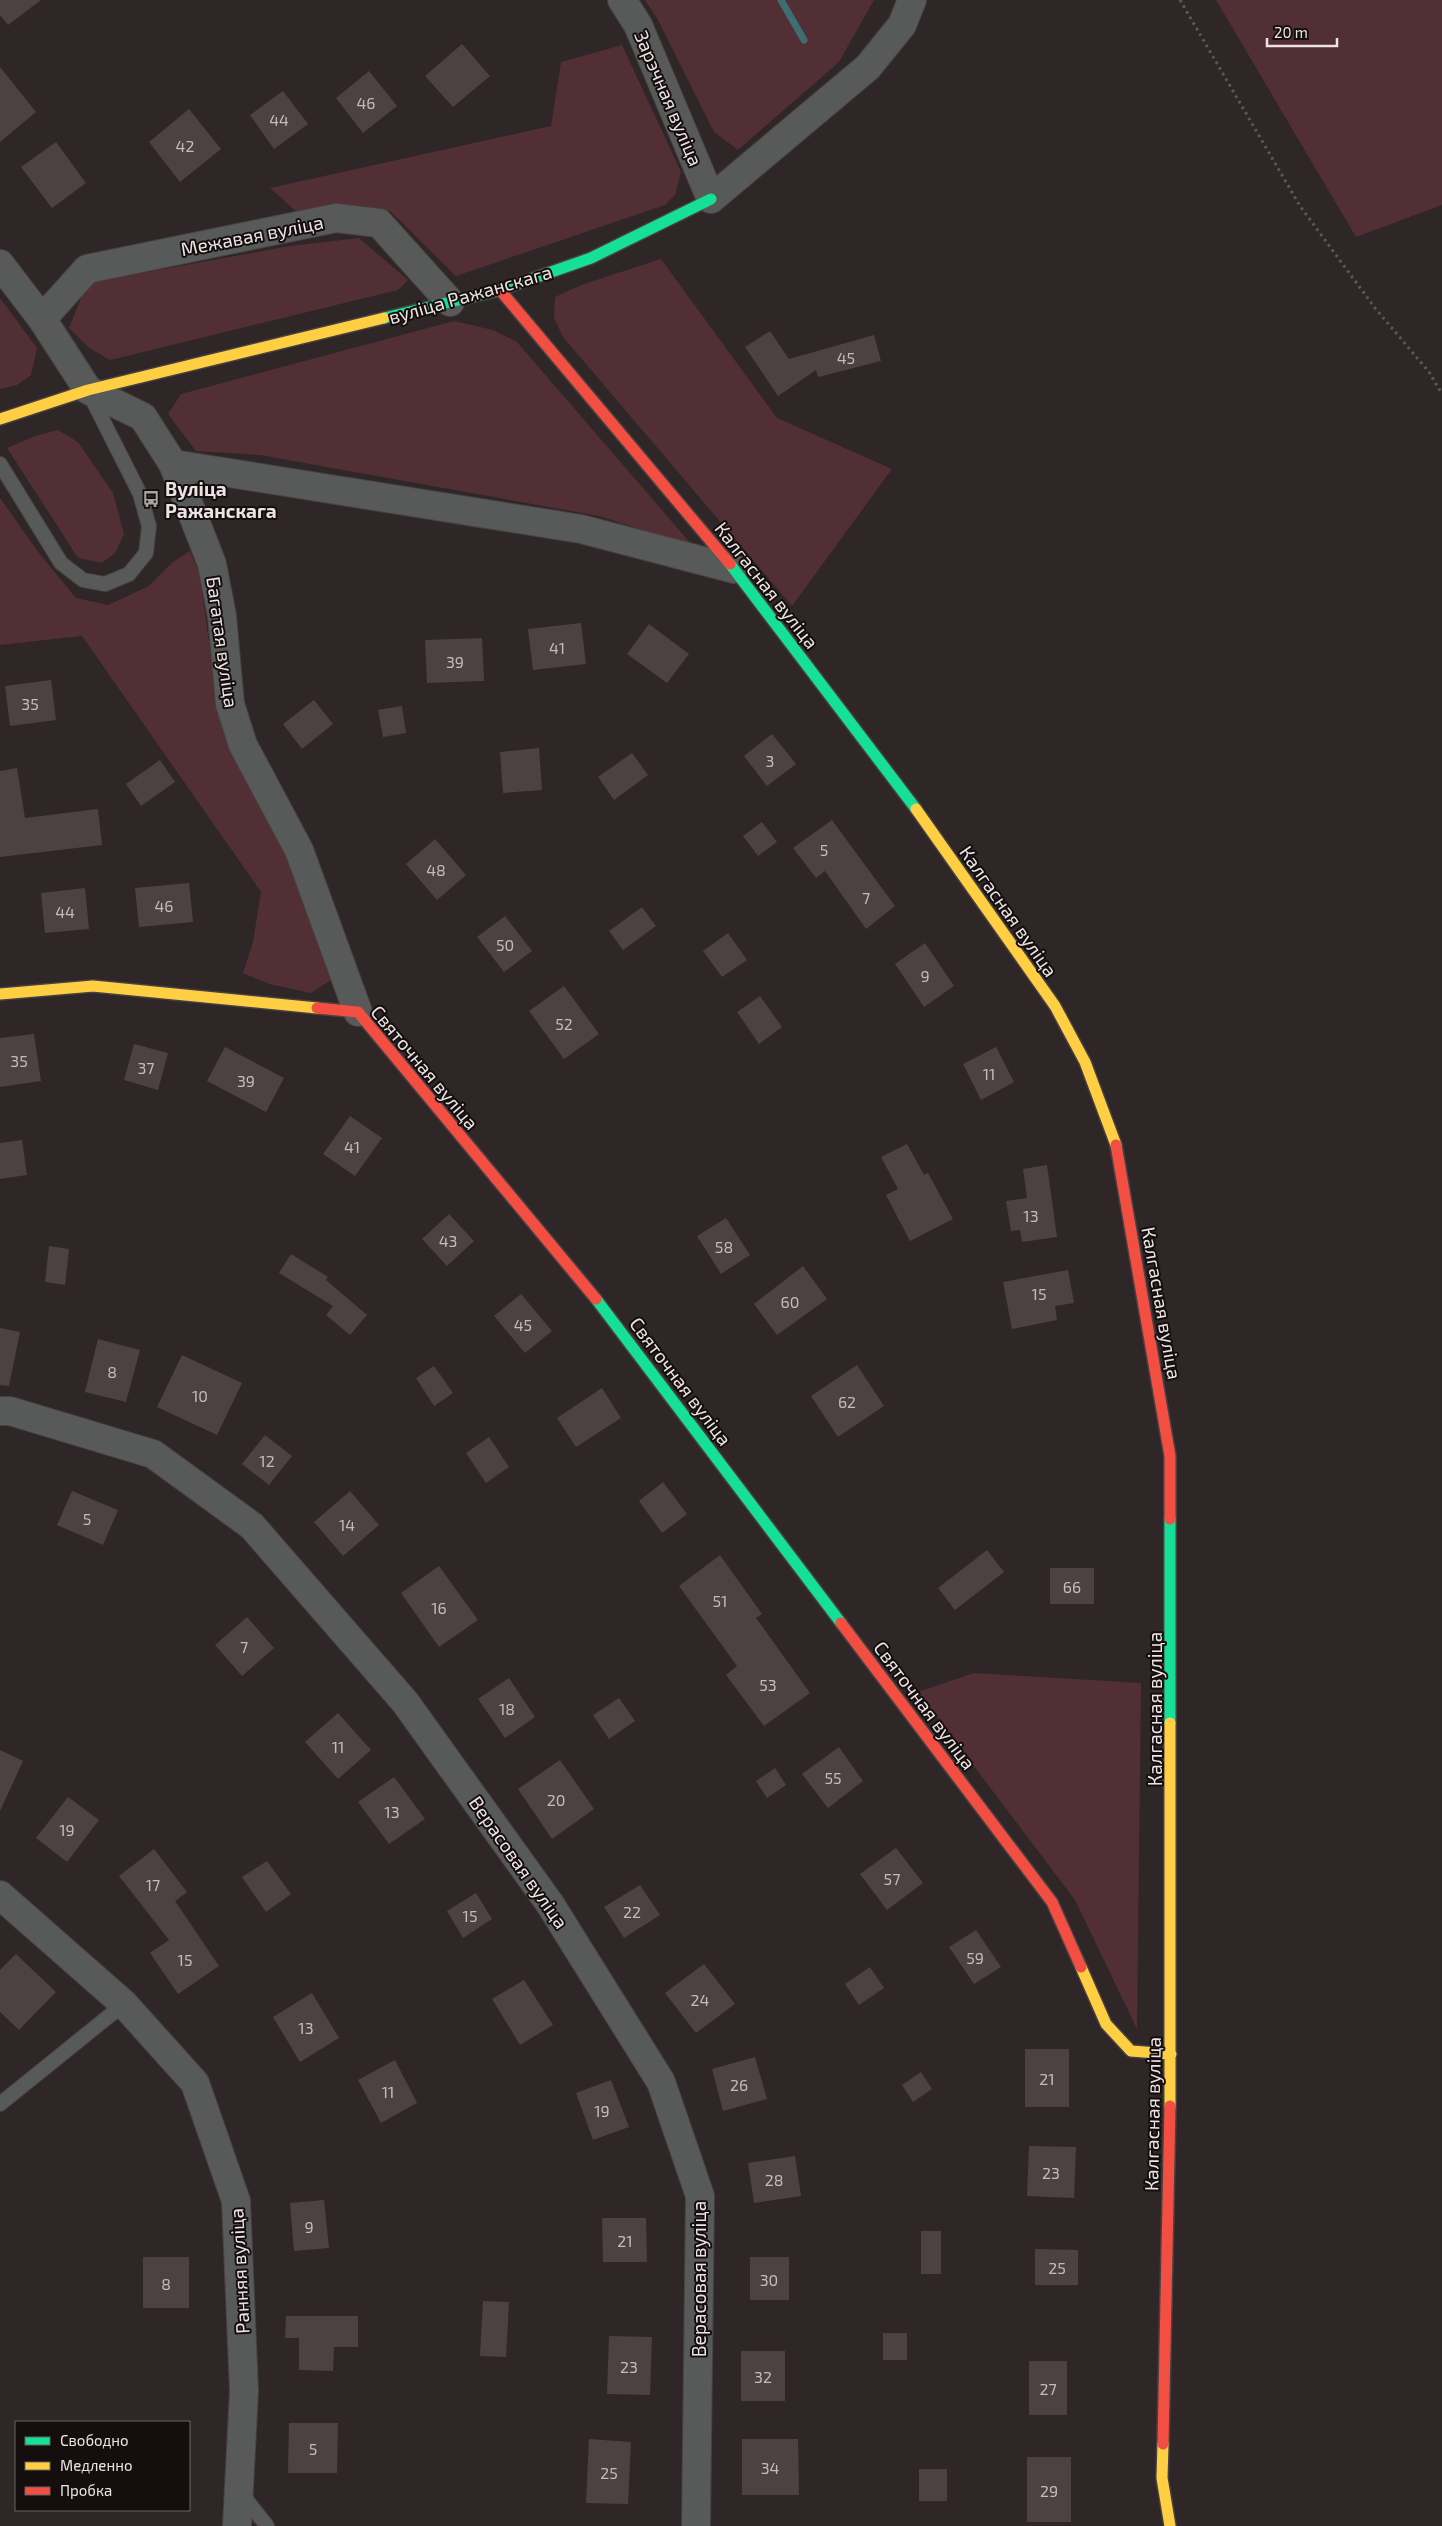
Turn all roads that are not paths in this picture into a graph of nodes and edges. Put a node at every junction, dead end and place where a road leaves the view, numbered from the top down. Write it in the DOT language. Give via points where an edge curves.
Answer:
graph roads {
  1 [pos="622,0"];
  2 [pos="912,0"];
  3 [pos="711,199"];
  4 [pos="0,264"];
  5 [pos="500,290"];
  6 [pos="450,302"];
  7 [pos="42,319"];
  8 [pos="88,390"];
  9 [pos="0,419"];
  10 [pos="0,464"];
  11 [pos="173,464"];
  12 [pos="734,569"];
  13 [pos="0,994"];
  14 [pos="358,1012"];
  15 [pos="0,1411"];
  16 [pos="0,1895"];
  17 [pos="124,2004"];
  18 [pos="1171,2054"];
  19 [pos="0,2104"];
  20 [pos="239,2491"];
  21 [pos="237,2526"];
  22 [pos="267,2526"];
  23 [pos="696,2526"];
  24 [pos="1170,2526"];
  1 -- 3 [label="street, Зарэчная вуліца" via="638,25"];
  2 -- 3 [label="street, вуліца Ражанскага" via="902,25 868,67"];
  3 -- 5 [label="street, вуліца Ражанскага" via="591,258"];
  4 -- 7 [label="street"];
  5 -- 6 [label="street, вуліца Ражанскага"];
  5 -- 12 [label="street, Калгасная вуліца"];
  6 -- 7 [label="street, Межавая вуліца" via="379,223 336,218 88,269"];
  6 -- 8 [label="street, вуліца Ражанскага"];
  7 -- 8 [label="street"];
  8 -- 9 [label="street, вуліца Ражанскага"];
  8 -- 10 [label="lane" via="140,494 149,526 146,553 129,574 105,584 83,580 61,563"];
  8 -- 11 [label="street, Багатая вуліца" via="143,417"];
  11 -- 12 [label="street" via="581,529"];
  11 -- 14 [label="street, Багатая вуліца" via="212,564 222,616 230,704 243,745 299,850"];
  12 -- 18 [label="street, Калгасная вуліца" via="923,818 1055,1006 1084,1062 1118,1152 1170,1456"];
  13 -- 14 [label="street, Святочная вуліца" via="93,986"];
  14 -- 18 [label="street, Святочная вуліца" via="601,1305 1052,1902 1106,2024 1131,2051"];
  15 -- 23 [label="street, Верасовая вуліца" via="10,1411 153,1454 252,1526 405,1702 550,1904 661,2082 700,2196"];
  16 -- 17 [label="street, Ранняя вуліца"];
  17 -- 19 [label="lane"];
  17 -- 20 [label="street, Ранняя вуліца" via="196,2082 236,2201 244,2391"];
  18 -- 24 [label="street, Калгасная вуліца" via="1162,2478"];
  20 -- 21 [label="street, Ранняя вуліца"];
  20 -- 22 [label="lane"];
}
